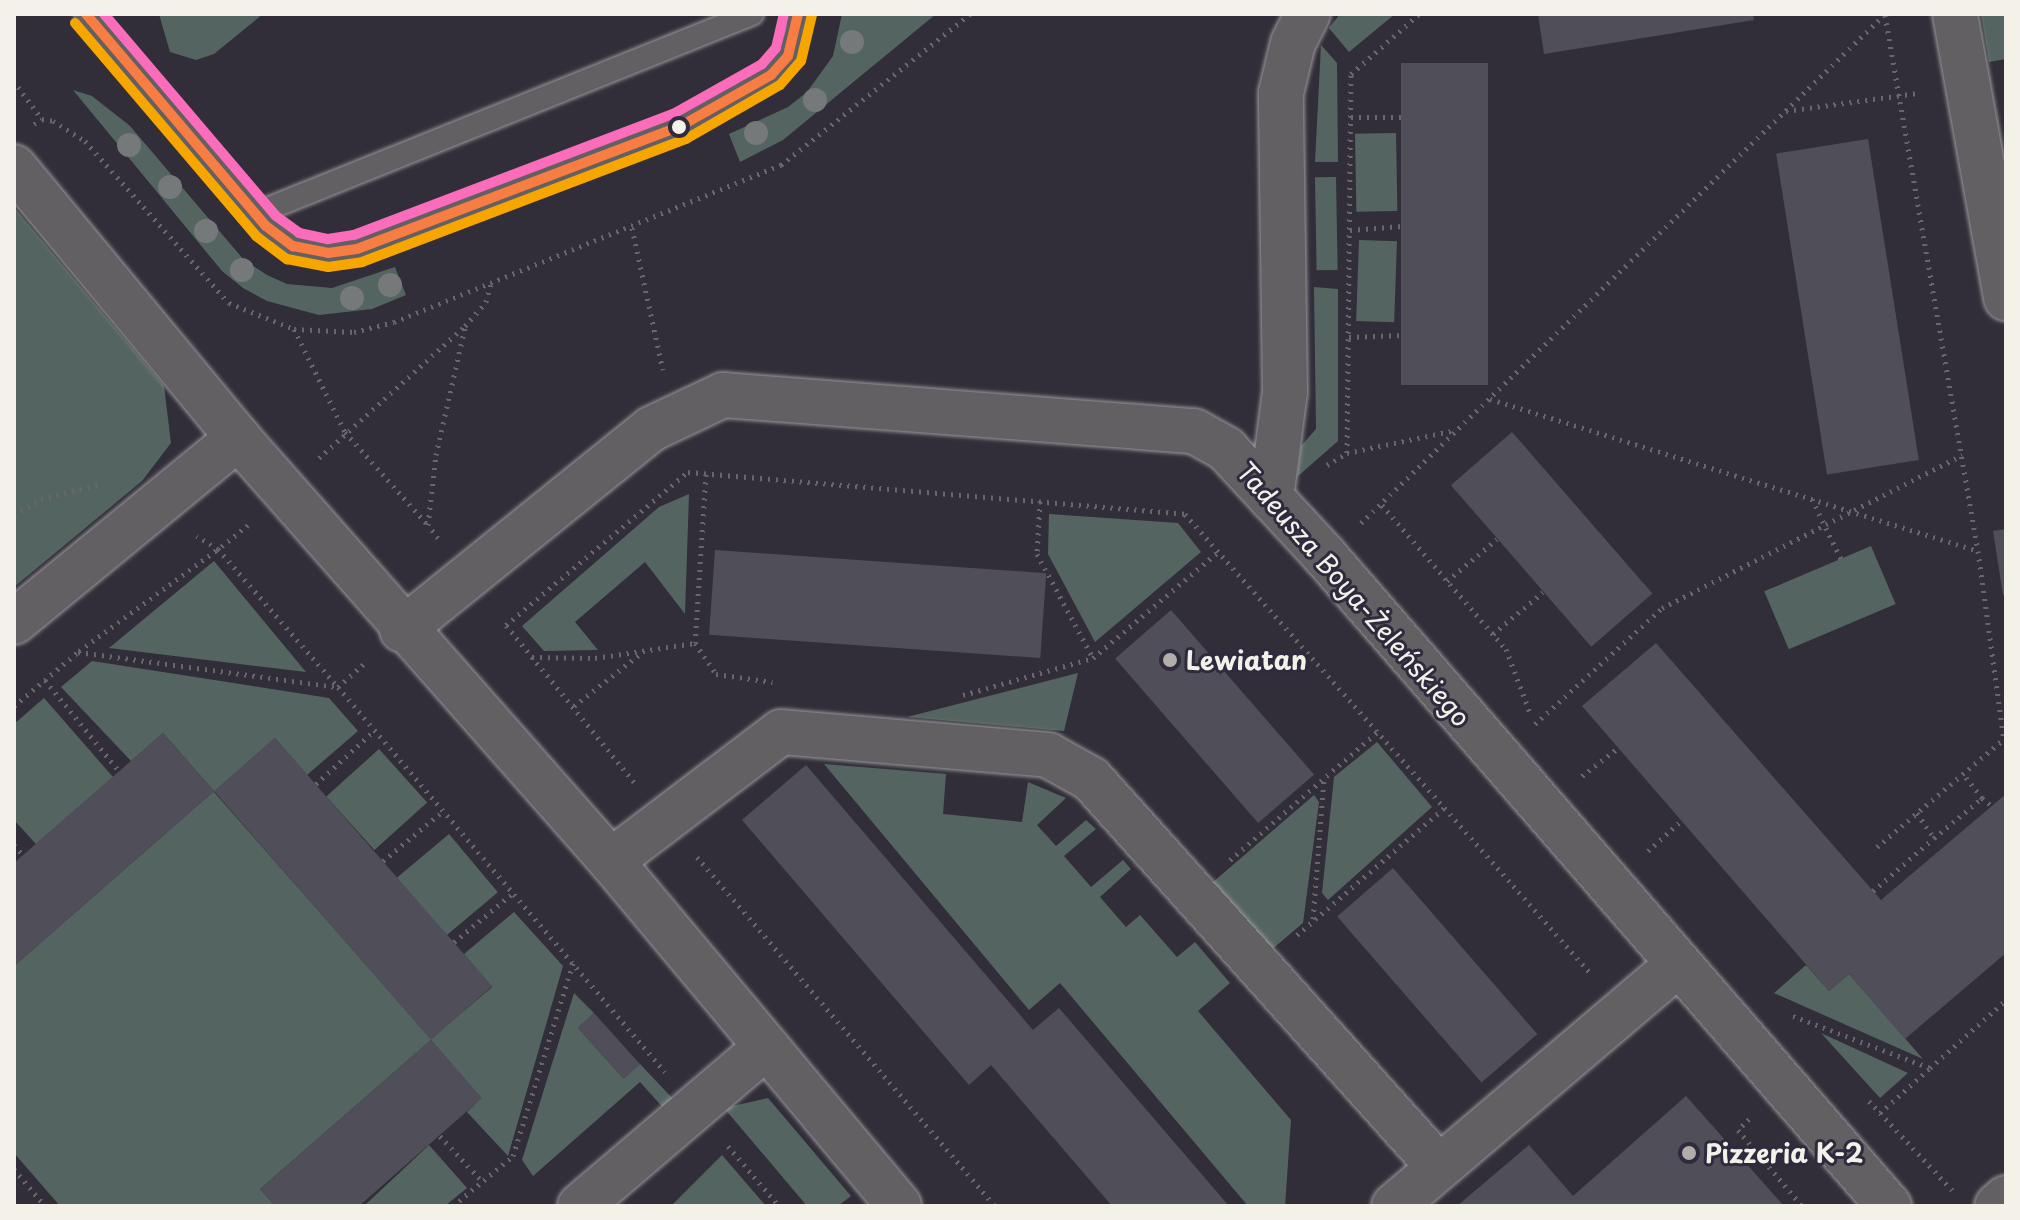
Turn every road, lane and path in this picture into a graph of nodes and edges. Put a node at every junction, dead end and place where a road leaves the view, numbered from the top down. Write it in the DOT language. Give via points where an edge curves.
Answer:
graph roads {
  1 [pos="86,14"];
  2 [pos="752,14"];
  3 [pos="798,14"];
  4 [pos="1308,14"];
  5 [pos="1419,14"];
  6 [pos="1955,14"];
  7 [pos="1968,85"];
  8 [pos="18,87"];
  9 [pos="1897,96"];
  10 [pos="1786,111"];
  11 [pos="1351,117"];
  12 [pos="1402,117"];
  13 [pos="42,119"];
  14 [pos="14,167"];
  15 [pos="255,214"];
  16 [pos="1402,226"];
  17 [pos="632,228"];
  18 [pos="1350,230"];
  19 [pos="491,283"];
  20 [pos="2006,298"];
  21 [pos="465,326"];
  22 [pos="294,329"];
  23 [pos="1402,335"];
  24 [pos="1349,337"];
  25 [pos="1490,399"];
  26 [pos="674,418"];
  27 [pos="1459,429"];
  28 [pos="345,432"];
  29 [pos="238,438"];
  30 [pos="1347,453"];
  31 [pos="1962,455"];
  32 [pos="688,472"];
  33 [pos="706,474"];
  34 [pos="108,485"];
  35 [pos="285,494"];
  36 [pos="1271,498"];
  37 [pos="1812,498"];
  38 [pos="1040,501"];
  39 [pos="1382,505"];
  40 [pos="1851,511"];
  41 [pos="14,515"];
  42 [pos="428,525"];
  43 [pos="1825,525"];
  44 [pos="1497,539"];
  45 [pos="444,546"];
  46 [pos="218,549"];
  47 [pos="1219,551"];
  48 [pos="1978,551"];
  49 [pos="1325,556"];
  50 [pos="1841,559"];
  51 [pos="1447,581"];
  52 [pos="1543,592"];
  53 [pos="14,622"];
  54 [pos="402,630"];
  55 [pos="1493,634"];
  56 [pos="695,643"];
  57 [pos="644,651"];
  58 [pos="78,652"];
  59 [pos="532,657"];
  60 [pos="1093,658"];
  61 [pos="45,680"];
  62 [pos="776,683"];
  63 [pos="338,687"];
  64 [pos="955,697"];
  65 [pos="14,706"];
  66 [pos="574,706"];
  67 [pos="1534,725"];
  68 [pos="375,730"];
  69 [pos="1377,732"];
  70 [pos="1537,732"];
  71 [pos="2005,739"];
  72 [pos="1618,748"];
  73 [pos="119,771"];
  74 [pos="1963,774"];
  75 [pos="1324,778"];
  76 [pos="1575,781"];
  77 [pos="316,784"];
  78 [pos="1982,798"];
  79 [pos="1992,806"];
  80 [pos="1444,808"];
  81 [pos="443,811"];
  82 [pos="1917,813"];
  83 [pos="1681,821"];
  84 [pos="1934,838"];
  85 [pos="14,845"];
  86 [pos="1877,847"];
  87 [pos="23,855"];
  88 [pos="1641,856"];
  89 [pos="383,861"];
  90 [pos="611,861"];
  91 [pos="1873,891"];
  92 [pos="1192,892"];
  93 [pos="513,893"];
  94 [pos="1313,920"];
  95 [pos="454,942"];
  96 [pos="573,963"];
  97 [pos="1676,966"];
  98 [pos="1260,967"];
  99 [pos="2006,1000"];
  100 [pos="1796,1029"];
  101 [pos="766,1047"];
  102 [pos="1930,1068"];
  103 [pos="1859,1092"];
  104 [pos="695,1107"];
  105 [pos="1880,1113"];
  106 [pos="440,1136"];
  107 [pos="1439,1167"];
  108 [pos="14,1169"];
  109 [pos="482,1181"];
  110 [pos="2006,1198"];
  111 [pos="1977,1200"];
  112 [pos="45,1206"];
  113 [pos="453,1206"];
  114 [pos="580,1206"];
  115 [pos="779,1206"];
  116 [pos="899,1206"];
  117 [pos="1394,1206"];
  118 [pos="1889,1206"];
  1 -- 15 [label="lane"];
  2 -- 15 [label="lane"];
  3 -- 15 [label="lane" via="788,56 771,75 679,127 357,249 328,253 293,246"];
  4 -- 36 [label="street" via="1293,43 1281,93 1285,392"];
  5 -- 11 [label="path" via="1351,74"];
  6 -- 7 [label="street"];
  7 -- 9 [label="path"];
  7 -- 20 [label="street"];
  8 -- 13 [label="path"];
  9 -- 10 [label="path"];
  9 -- 10 [label="path" via="1885,14"];
  9 -- 31 [label="path"];
  10 -- 25 [label="path"];
  11 -- 12 [label="path"];
  11 -- 18 [label="path"];
  14 -- 29 [label="street"];
  16 -- 18 [label="path"];
  17 -- 26 [label="path"];
  18 -- 24 [label="path"];
  19 -- 21 [label="path" via="486,302"];
  21 -- 28 [label="path"];
  21 -- 42 [label="path" via="436,455"];
  22 -- 28 [label="path"];
  23 -- 24 [label="path"];
  24 -- 30 [label="path"];
  25 -- 27 [label="path"];
  25 -- 37 [label="path"];
  26 -- 32 [label="path"];
  26 -- 36 [label="street, Tadeusza Boya-Żeleńskiego" via="723,395 1194,431 1226,449"];
  26 -- 54 [label="street, Tadeusza Boya-Żeleńskiego" via="651,429"];
  27 -- 30 [label="path"];
  27 -- 39 [label="path"];
  28 -- 35 [label="path"];
  28 -- 42 [label="path"];
  29 -- 35 [label="street"];
  29 -- 53 [label="street"];
  30 -- 36 [label="path"];
  31 -- 40 [label="path"];
  31 -- 48 [label="path"];
  33 -- 56 [label="path"];
  34 -- 41 [label="path" via="41,499"];
  35 -- 46 [label="path"];
  35 -- 54 [label="street"];
  36 -- 49 [label="street, Tadeusza Boya-Żeleńskiego"];
  37 -- 40 [label="path"];
  37 -- 43 [label="path"];
  38 -- 60 [label="path" via="1037,554"];
  39 -- 49 [label="path"];
  39 -- 51 [label="path"];
  40 -- 43 [label="path"];
  40 -- 48 [label="path"];
  42 -- 45 [label="path"];
  43 -- 50 [label="path"];
  43 -- 67 [label="path" via="1662,608"];
  44 -- 51 [label="path"];
  46 -- 58 [label="path"];
  46 -- 63 [label="path"];
  47 -- 60 [label="path"];
  48 -- 71 [label="path"];
  49 -- 97 [label="street, Tadeusza Boya-Żeleńskiego"];
  51 -- 55 [label="path"];
  52 -- 55 [label="path"];
  54 -- 63 [label="path"];
  54 -- 90 [label="street"];
  55 -- 67 [label="path" via="1506,649"];
  56 -- 57 [label="path"];
  56 -- 62 [label="path" via="716,674"];
  57 -- 59 [label="path" via="595,658"];
  57 -- 66 [label="path"];
  58 -- 61 [label="path"];
  58 -- 63 [label="path"];
  60 -- 64 [label="path"];
  61 -- 65 [label="path"];
  61 -- 73 [label="path"];
  63 -- 68 [label="path"];
  67 -- 70 [label="path"];
  68 -- 77 [label="path"];
  68 -- 81 [label="path"];
  69 -- 75 [label="path"];
  71 -- 74 [label="path"];
  72 -- 76 [label="path"];
  74 -- 78 [label="path"];
  74 -- 82 [label="path"];
  75 -- 92 [label="path"];
  75 -- 94 [label="path"];
  78 -- 79 [label="path"];
  78 -- 84 [label="path"];
  80 -- 94 [label="path"];
  81 -- 89 [label="path"];
  81 -- 93 [label="path"];
  82 -- 84 [label="path"];
  82 -- 86 [label="path"];
  83 -- 88 [label="path"];
  84 -- 91 [label="path"];
  85 -- 87 [label="path"];
  90 -- 92 [label="street" via="781,732 1048,755 1091,779"];
  90 -- 101 [label="street"];
  92 -- 98 [label="street"];
  93 -- 95 [label="path"];
  93 -- 96 [label="path"];
  94 -- 98 [label="path"];
  96 -- 104 [label="path"];
  96 -- 109 [label="path" via="513,1156"];
  97 -- 107 [label="street"];
  97 -- 118 [label="street, Tadeusza Boya-Żeleńskiego"];
  98 -- 107 [label="street"];
  99 -- 102 [label="path"];
  100 -- 102 [label="path" via="1781,1012"];
  101 -- 104 [label="street"];
  101 -- 116 [label="street"];
  102 -- 105 [label="path"];
  103 -- 105 [label="path"];
  104 -- 114 [label="street"];
  104 -- 115 [label="path"];
  105 -- 111 [label="path"];
  106 -- 109 [label="path"];
  107 -- 117 [label="street"];
  108 -- 112 [label="path"];
  109 -- 113 [label="path"];
  110 -- 111 [label="street"];
}
